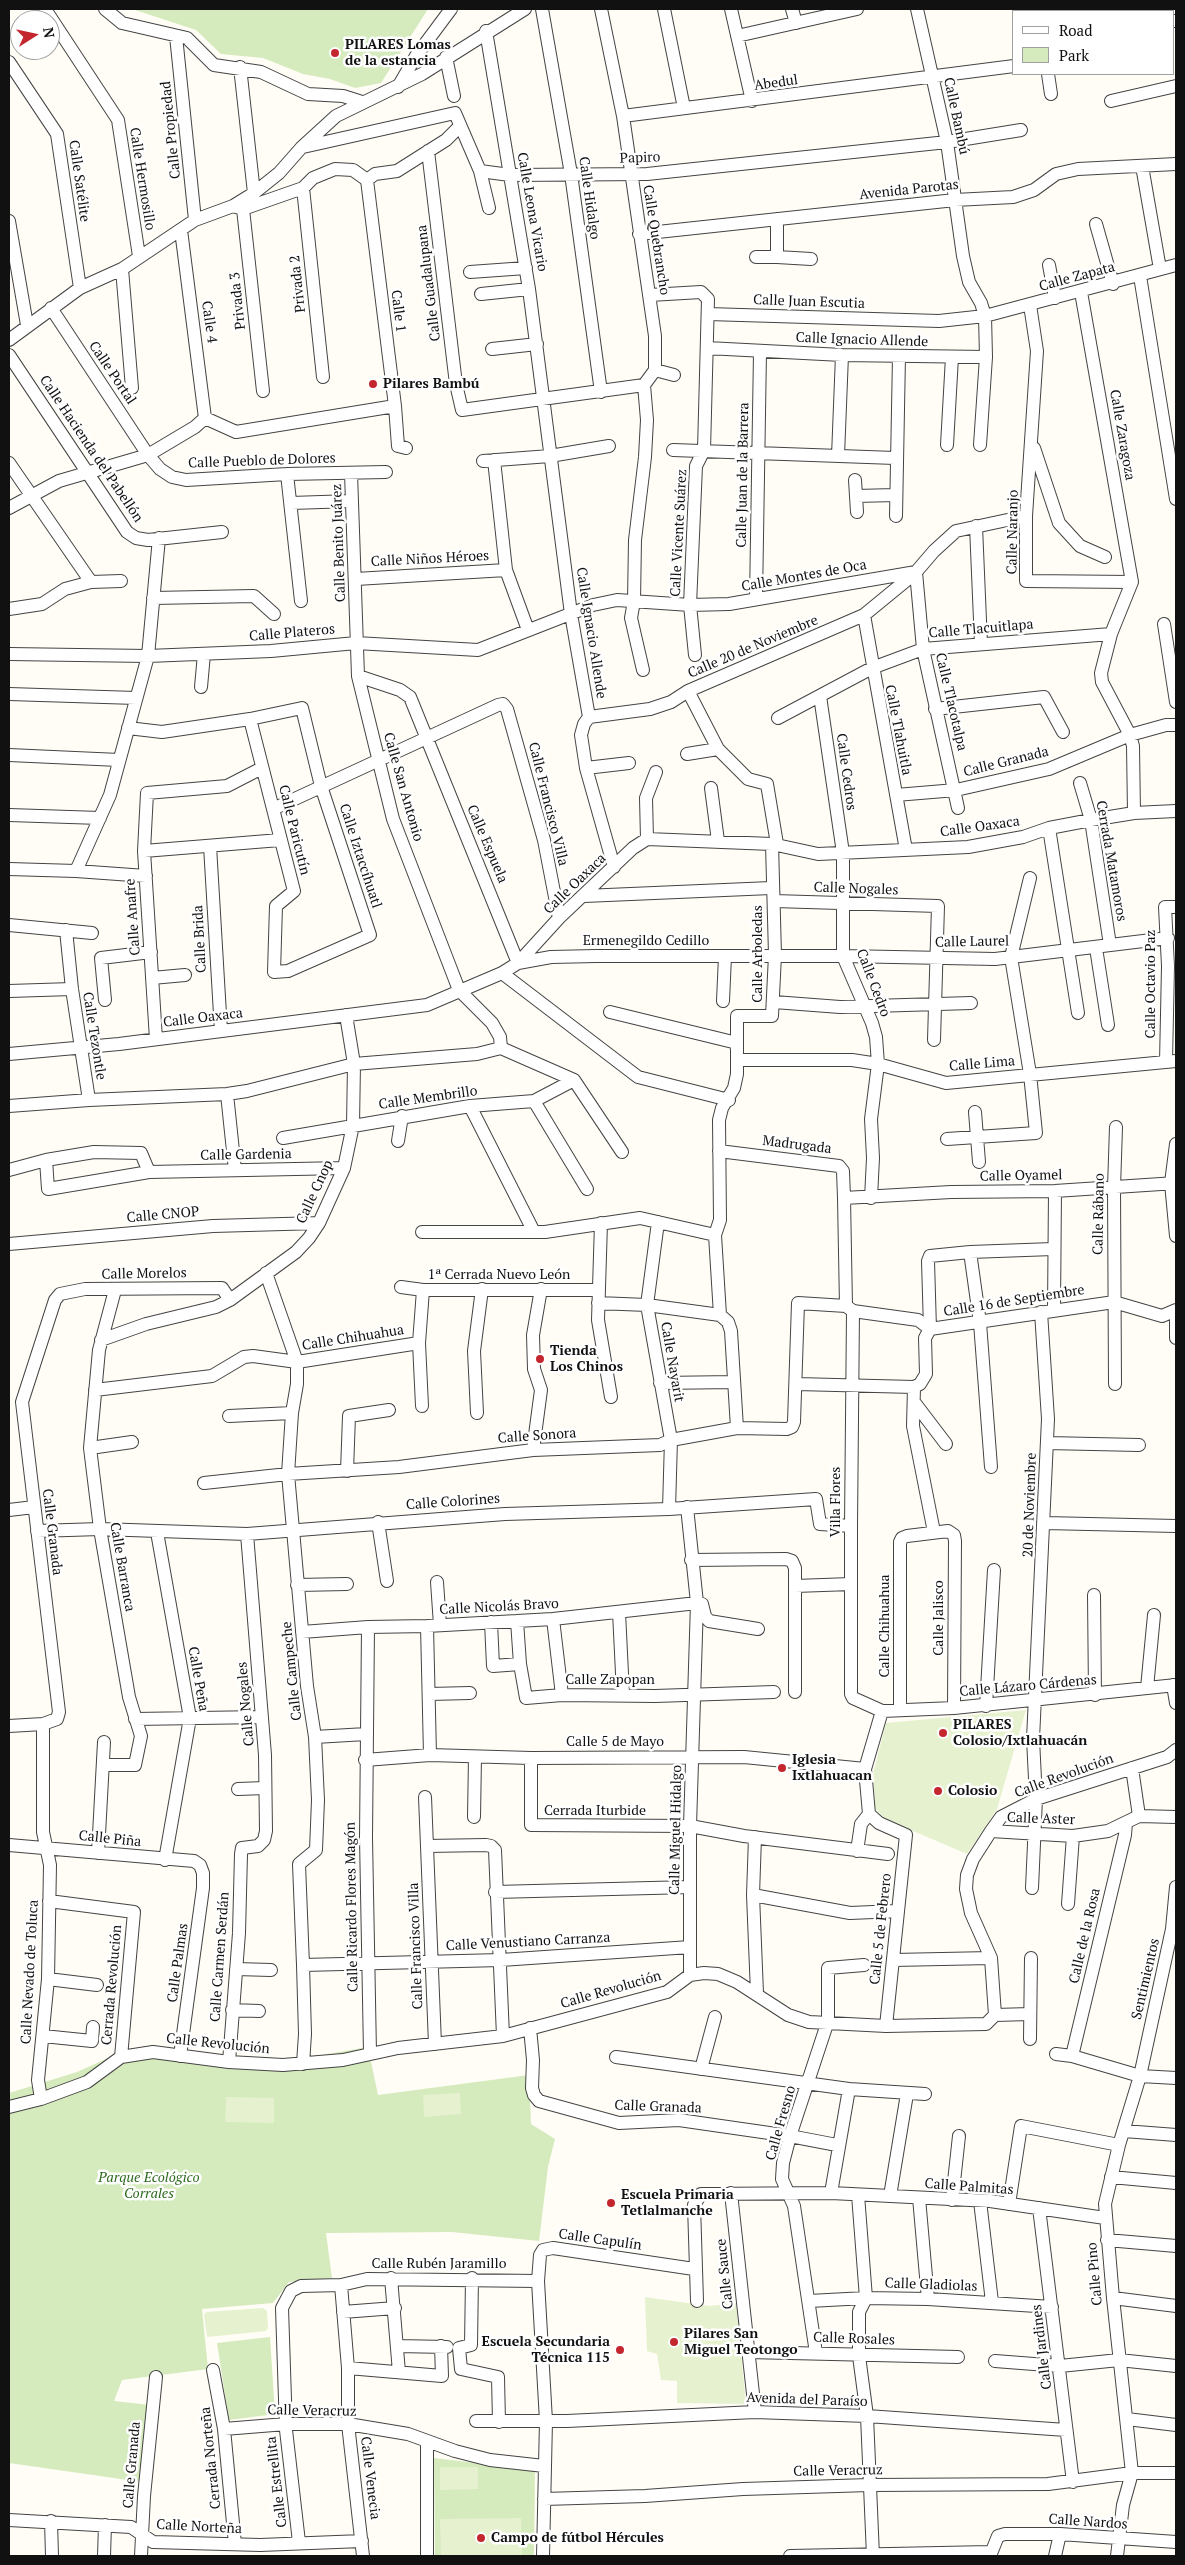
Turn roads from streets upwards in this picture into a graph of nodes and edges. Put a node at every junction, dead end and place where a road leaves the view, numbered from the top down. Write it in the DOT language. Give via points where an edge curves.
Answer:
graph roads {
  1 [pos="45,9"];
  2 [pos="106,9"];
  3 [pos="451,9"];
  4 [pos="525,9"];
  5 [pos="542,9"];
  6 [pos="601,9"];
  7 [pos="664,9"];
  8 [pos="731,9"];
  9 [pos="792,9"];
  10 [pos="855,9"];
  11 [pos="917,9"];
  12 [pos="796,23"];
  13 [pos="486,31"];
  14 [pos="176,36"];
  15 [pos="737,36"];
  16 [pos="446,57"];
  17 [pos="9,62"];
  18 [pos="1012,66"];
  19 [pos="240,67"];
  20 [pos="1048,75"];
  21 [pos="932,77"];
  22 [pos="1176,86"];
  23 [pos="397,88"];
  24 [pos="1051,94"];
  25 [pos="454,96"];
  26 [pos="752,101"];
  27 [pos="1111,101"];
  28 [pos="362,102"];
  29 [pos="684,108"];
  30 [pos="623,116"];
  31 [pos="460,126"];
  32 [pos="1021,130"];
  33 [pos="947,142"];
  34 [pos="301,148"];
  35 [pos="428,151"];
  36 [pos="1176,164"];
  37 [pos="1142,166"];
  38 [pos="480,171"];
  39 [pos="630,173"];
  40 [pos="571,174"];
  41 [pos="510,175"];
  42 [pos="367,180"];
  43 [pos="303,188"];
  44 [pos="254,193"];
  45 [pos="955,200"];
  46 [pos="238,207"];
  47 [pos="489,208"];
  48 [pos="777,219"];
  49 [pos="195,220"];
  50 [pos="9,221"];
  51 [pos="1096,224"];
  52 [pos="181,230"];
  53 [pos="639,234"];
  54 [pos="139,256"];
  55 [pos="756,257"];
  56 [pos="777,257"];
  57 [pos="811,260"];
  58 [pos="1176,265"];
  59 [pos="1049,266"];
  60 [pos="526,268"];
  61 [pos="122,269"];
  62 [pos="1160,269"];
  63 [pos="470,272"];
  64 [pos="1140,276"];
  65 [pos="1113,284"];
  66 [pos="80,288"];
  67 [pos="529,289"];
  68 [pos="1081,292"];
  69 [pos="481,294"];
  70 [pos="650,295"];
  71 [pos="1055,298"];
  72 [pos="1030,306"];
  73 [pos="51,308"];
  74 [pos="708,314"];
  75 [pos="985,316"];
  76 [pos="27,325"];
  77 [pos="9,340"];
  78 [pos="537,344"];
  79 [pos="707,348"];
  80 [pos="492,349"];
  81 [pos="760,352"];
  82 [pos="9,355"];
  83 [pos="842,355"];
  84 [pos="899,356"];
  85 [pos="952,357"];
  86 [pos="986,357"];
  87 [pos="655,370"];
  88 [pos="674,375"];
  89 [pos="324,377"];
  90 [pos="644,385"];
  91 [pos="132,388"];
  92 [pos="263,391"];
  93 [pos="601,392"];
  94 [pos="544,399"];
  95 [pos="395,406"];
  96 [pos="205,418"];
  97 [pos="948,445"];
  98 [pos="980,445"];
  99 [pos="1033,445"];
  100 [pos="609,446"];
  101 [pos="402,447"];
  102 [pos="673,450"];
  103 [pos="704,450"];
  104 [pos="758,454"];
  105 [pos="148,455"];
  106 [pos="550,456"];
  107 [pos="838,456"];
  108 [pos="895,458"];
  109 [pos="9,463"];
  110 [pos="88,472"];
  111 [pos="386,472"];
  112 [pos="351,473"];
  113 [pos="287,474"];
  114 [pos="855,480"];
  115 [pos="895,494"];
  116 [pos="31,496"];
  117 [pos="856,496"];
  118 [pos="1176,499"];
  119 [pos="352,500"];
  120 [pos="291,503"];
  121 [pos="9,508"];
  122 [pos="857,512"];
  123 [pos="896,516"];
  124 [pos="1026,516"];
  125 [pos="976,526"];
  126 [pos="222,532"];
  127 [pos="159,538"];
  128 [pos="1105,558"];
  129 [pos="506,570"];
  130 [pos="916,572"];
  131 [pos="356,579"];
  132 [pos="122,581"];
  133 [pos="92,582"];
  134 [pos="1132,582"];
  135 [pos="153,598"];
  136 [pos="756,599"];
  137 [pos="301,601"];
  138 [pos="634,601"];
  139 [pos="690,605"];
  140 [pos="9,609"];
  141 [pos="274,614"];
  142 [pos="571,614"];
  143 [pos="864,615"];
  144 [pos="1164,624"];
  145 [pos="528,630"];
  146 [pos="1111,634"];
  147 [pos="356,643"];
  148 [pos="981,644"];
  149 [pos="924,649"];
  150 [pos="9,654"];
  151 [pos="204,654"];
  152 [pos="695,655"];
  153 [pos="148,656"];
  154 [pos="872,668"];
  155 [pos="643,670"];
  156 [pos="358,676"];
  157 [pos="201,687"];
  158 [pos="688,691"];
  159 [pos="9,694"];
  160 [pos="820,696"];
  161 [pos="136,698"];
  162 [pos="1176,702"];
  163 [pos="935,709"];
  164 [pos="589,716"];
  165 [pos="778,718"];
  166 [pos="250,719"];
  167 [pos="1176,725"];
  168 [pos="128,728"];
  169 [pos="1063,732"];
  170 [pos="1130,734"];
  171 [pos="426,738"];
  172 [pos="718,749"];
  173 [pos="688,754"];
  174 [pos="9,755"];
  175 [pos="378,759"];
  176 [pos="119,760"];
  177 [pos="629,763"];
  178 [pos="262,768"];
  179 [pos="586,768"];
  180 [pos="656,772"];
  181 [pos="1080,783"];
  182 [pos="321,786"];
  183 [pos="712,788"];
  184 [pos="956,790"];
  185 [pos="896,795"];
  186 [pos="273,808"];
  187 [pos="958,808"];
  188 [pos="1176,811"];
  189 [pos="1134,814"];
  190 [pos="9,815"];
  191 [pos="100,818"];
  192 [pos="1091,820"];
  193 [pos="1049,828"];
  194 [pos="647,839"];
  195 [pos="280,840"];
  196 [pos="718,841"];
  197 [pos="774,844"];
  198 [pos="210,846"];
  199 [pos="906,850"];
  200 [pos="144,851"];
  201 [pos="842,853"];
  202 [pos="614,867"];
  203 [pos="9,869"];
  204 [pos="76,871"];
  205 [pos="146,876"];
  206 [pos="1030,878"];
  207 [pos="771,888"];
  208 [pos="584,896"];
  209 [pos="774,901"];
  210 [pos="843,903"];
  211 [pos="1171,907"];
  212 [pos="560,918"];
  213 [pos="9,925"];
  214 [pos="66,930"];
  215 [pos="92,933"];
  216 [pos="1168,938"];
  217 [pos="1110,945"];
  218 [pos="1096,948"];
  219 [pos="1068,951"];
  220 [pos="150,952"];
  221 [pos="725,956"];
  222 [pos="775,956"];
  223 [pos="843,956"];
  224 [pos="1011,957"];
  225 [pos="937,958"];
  226 [pos="518,962"];
  227 [pos="1172,966"];
  228 [pos="274,972"];
  229 [pos="502,973"];
  230 [pos="185,975"];
  231 [pos="152,978"];
  232 [pos="72,989"];
  233 [pos="460,990"];
  234 [pos="9,991"];
  235 [pos="105,1000"];
  236 [pos="722,1001"];
  237 [pos="774,1002"];
  238 [pos="935,1002"];
  239 [pos="971,1003"];
  240 [pos="864,1005"];
  241 [pos="610,1012"];
  242 [pos="1078,1013"];
  243 [pos="346,1015"];
  244 [pos="1108,1026"];
  245 [pos="220,1031"];
  246 [pos="156,1039"];
  247 [pos="934,1040"];
  248 [pos="737,1043"];
  249 [pos="80,1047"];
  250 [pos="501,1048"];
  251 [pos="9,1054"];
  252 [pos="737,1060"];
  253 [pos="1171,1062"];
  254 [pos="354,1064"];
  255 [pos="878,1064"];
  256 [pos="1030,1074"];
  257 [pos="574,1080"];
  258 [pos="227,1094"];
  259 [pos="89,1100"];
  260 [pos="729,1100"];
  261 [pos="534,1102"];
  262 [pos="9,1106"];
  263 [pos="470,1106"];
  264 [pos="975,1112"];
  265 [pos="402,1116"];
  266 [pos="353,1125"];
  267 [pos="1116,1127"];
  268 [pos="977,1137"];
  269 [pos="283,1138"];
  270 [pos="947,1139"];
  271 [pos="398,1141"];
  272 [pos="1176,1144"];
  273 [pos="719,1150"];
  274 [pos="622,1152"];
  275 [pos="46,1160"];
  276 [pos="979,1162"];
  277 [pos="344,1168"];
  278 [pos="9,1170"];
  279 [pos="234,1170"];
  280 [pos="149,1172"];
  281 [pos="1173,1183"];
  282 [pos="1114,1188"];
  283 [pos="587,1189"];
  284 [pos="1055,1190"];
  285 [pos="844,1198"];
  286 [pos="871,1198"];
  287 [pos="319,1222"];
  288 [pos="658,1222"];
  289 [pos="601,1223"];
  290 [pos="422,1232"];
  291 [pos="534,1232"];
  292 [pos="715,1234"];
  293 [pos="1176,1236"];
  294 [pos="9,1244"];
  295 [pos="1053,1249"];
  296 [pos="970,1252"];
  297 [pos="266,1272"];
  298 [pos="401,1288"];
  299 [pos="482,1289"];
  300 [pos="541,1289"];
  301 [pos="115,1290"];
  302 [pos="423,1290"];
  303 [pos="598,1296"];
  304 [pos="55,1300"];
  305 [pos="230,1300"];
  306 [pos="1114,1302"];
  307 [pos="647,1305"];
  308 [pos="850,1309"];
  309 [pos="1054,1309"];
  310 [pos="1041,1312"];
  311 [pos="1176,1312"];
  312 [pos="720,1315"];
  313 [pos="980,1323"];
  314 [pos="930,1329"];
  315 [pos="1176,1338"];
  316 [pos="101,1340"];
  317 [pos="419,1343"];
  318 [pos="297,1362"];
  319 [pos="660,1382"];
  320 [pos="734,1382"];
  321 [pos="797,1384"];
  322 [pos="1116,1384"];
  323 [pos="852,1386"];
  324 [pos="914,1387"];
  325 [pos="95,1390"];
  326 [pos="611,1397"];
  327 [pos="22,1402"];
  328 [pos="914,1402"];
  329 [pos="9,1405"];
  330 [pos="422,1406"];
  331 [pos="388,1410"];
  332 [pos="292,1413"];
  333 [pos="477,1413"];
  334 [pos="229,1416"];
  335 [pos="737,1428"];
  336 [pos="671,1440"];
  337 [pos="132,1442"];
  338 [pos="1048,1443"];
  339 [pos="946,1444"];
  340 [pos="1139,1445"];
  341 [pos="90,1448"];
  342 [pos="533,1450"];
  343 [pos="991,1467"];
  344 [pos="346,1471"];
  345 [pos="288,1474"];
  346 [pos="204,1483"];
  347 [pos="34,1507"];
  348 [pos="687,1507"];
  349 [pos="669,1509"];
  350 [pos="9,1510"];
  351 [pos="378,1522"];
  352 [pos="1045,1523"];
  353 [pos="851,1526"];
  354 [pos="1176,1526"];
  355 [pos="100,1529"];
  356 [pos="293,1529"];
  357 [pos="37,1531"];
  358 [pos="157,1532"];
  359 [pos="934,1532"];
  360 [pos="246,1534"];
  361 [pos="691,1560"];
  362 [pos="994,1570"];
  363 [pos="386,1582"];
  364 [pos="437,1582"];
  365 [pos="347,1584"];
  366 [pos="851,1584"];
  367 [pos="297,1585"];
  368 [pos="795,1586"];
  369 [pos="1094,1595"];
  370 [pos="697,1603"];
  371 [pos="618,1612"];
  372 [pos="1154,1615"];
  373 [pos="553,1619"];
  374 [pos="518,1621"];
  375 [pos="491,1622"];
  376 [pos="434,1626"];
  377 [pos="368,1627"];
  378 [pos="758,1630"];
  379 [pos="302,1632"];
  380 [pos="520,1664"];
  381 [pos="1175,1685"];
  382 [pos="1147,1688"];
  383 [pos="774,1692"];
  384 [pos="795,1692"];
  385 [pos="470,1693"];
  386 [pos="693,1693"];
  387 [pos="429,1694"];
  388 [pos="624,1694"];
  389 [pos="562,1695"];
  390 [pos="1095,1695"];
  391 [pos="1036,1700"];
  392 [pos="1176,1703"];
  393 [pos="986,1706"];
  394 [pos="954,1708"];
  395 [pos="900,1710"];
  396 [pos="882,1711"];
  397 [pos="262,1717"];
  398 [pos="190,1718"];
  399 [pos="136,1719"];
  400 [pos="43,1724"];
  401 [pos="9,1726"];
  402 [pos="366,1734"];
  403 [pos="315,1737"];
  404 [pos="104,1742"];
  405 [pos="1176,1750"];
  406 [pos="430,1755"];
  407 [pos="475,1757"];
  408 [pos="692,1757"];
  409 [pos="531,1758"];
  410 [pos="365,1760"];
  411 [pos="103,1765"];
  412 [pos="1132,1768"];
  413 [pos="865,1769"];
  414 [pos="265,1788"];
  415 [pos="238,1789"];
  416 [pos="426,1798"];
  417 [pos="1036,1799"];
  418 [pos="868,1814"];
  419 [pos="1139,1816"];
  420 [pos="474,1817"];
  421 [pos="1176,1817"];
  422 [pos="1126,1823"];
  423 [pos="690,1826"];
  424 [pos="991,1831"];
  425 [pos="1034,1836"];
  426 [pos="1073,1836"];
  427 [pos="755,1837"];
  428 [pos="9,1845"];
  429 [pos="427,1846"];
  430 [pos="45,1847"];
  431 [pos="857,1851"];
  432 [pos="98,1853"];
  433 [pos="241,1854"];
  434 [pos="888,1854"];
  435 [pos="165,1860"];
  436 [pos="203,1873"];
  437 [pos="690,1887"];
  438 [pos="1176,1887"];
  439 [pos="1032,1888"];
  440 [pos="495,1892"];
  441 [pos="753,1895"];
  442 [pos="49,1901"];
  443 [pos="1068,1904"];
  444 [pos="897,1911"];
  445 [pos="1174,1930"];
  446 [pos="690,1947"];
  447 [pos="991,1958"];
  448 [pos="1031,1958"];
  449 [pos="501,1960"];
  450 [pos="892,1960"];
  451 [pos="432,1963"];
  452 [pos="367,1965"];
  453 [pos="304,1966"];
  454 [pos="864,1966"];
  455 [pos="236,1969"];
  456 [pos="271,1970"];
  457 [pos="690,1975"];
  458 [pos="48,1979"];
  459 [pos="97,1985"];
  460 [pos="757,1993"];
  461 [pos="232,2010"];
  462 [pos="259,2010"];
  463 [pos="1030,2014"];
  464 [pos="995,2015"];
  465 [pos="715,2017"];
  466 [pos="828,2021"];
  467 [pos="886,2026"];
  468 [pos="93,2028"];
  469 [pos="530,2028"];
  470 [pos="43,2036"];
  471 [pos="503,2036"];
  472 [pos="1030,2039"];
  473 [pos="435,2044"];
  474 [pos="370,2053"];
  475 [pos="1056,2054"];
  476 [pos="180,2056"];
  477 [pos="1072,2056"];
  478 [pos="121,2057"];
  479 [pos="616,2057"];
  480 [pos="228,2062"];
  481 [pos="303,2064"];
  482 [pos="701,2069"];
  483 [pos="1140,2076"];
  484 [pos="1176,2078"];
  485 [pos="808,2083"];
  486 [pos="849,2089"];
  487 [pos="907,2094"];
  488 [pos="925,2094"];
  489 [pos="40,2099"];
  490 [pos="9,2107"];
  491 [pos="1124,2131"];
  492 [pos="1176,2135"];
  493 [pos="790,2136"];
  494 [pos="960,2136"];
  495 [pos="837,2145"];
  496 [pos="1119,2145"];
  497 [pos="1111,2177"];
  498 [pos="1176,2183"];
  499 [pos="731,2193"];
  500 [pos="831,2193"];
  501 [pos="788,2194"];
  502 [pos="858,2195"];
  503 [pos="890,2196"];
  504 [pos="919,2198"];
  505 [pos="952,2200"];
  506 [pos="980,2201"];
  507 [pos="1009,2204"];
  508 [pos="1039,2208"];
  509 [pos="1105,2218"];
  510 [pos="1107,2240"];
  511 [pos="1176,2246"];
  512 [pos="694,2269"];
  513 [pos="391,2278"];
  514 [pos="472,2278"];
  515 [pos="538,2281"];
  516 [pos="341,2285"];
  517 [pos="866,2298"];
  518 [pos="1113,2298"];
  519 [pos="928,2299"];
  520 [pos="697,2302"];
  521 [pos="809,2302"];
  522 [pos="992,2302"];
  523 [pos="1176,2306"];
  524 [pos="1052,2307"];
  525 [pos="396,2308"];
  526 [pos="343,2312"];
  527 [pos="397,2346"];
  528 [pos="441,2346"];
  529 [pos="459,2348"];
  530 [pos="748,2352"];
  531 [pos="816,2352"];
  532 [pos="860,2356"];
  533 [pos="958,2357"];
  534 [pos="1119,2360"];
  535 [pos="995,2361"];
  536 [pos="1060,2366"];
  537 [pos="1176,2366"];
  538 [pos="348,2368"];
  539 [pos="461,2369"];
  540 [pos="213,2370"];
  541 [pos="399,2372"];
  542 [pos="442,2376"];
  543 [pos="156,2377"];
  544 [pos="755,2412"];
  545 [pos="867,2416"];
  546 [pos="1127,2419"];
  547 [pos="476,2421"];
  548 [pos="546,2421"];
  549 [pos="498,2422"];
  550 [pos="286,2424"];
  551 [pos="348,2424"];
  552 [pos="1176,2425"];
  553 [pos="224,2429"];
  554 [pos="1066,2430"];
  555 [pos="428,2441"];
  556 [pos="544,2466"];
  557 [pos="1132,2473"];
  558 [pos="1176,2473"];
  559 [pos="1073,2482"];
  560 [pos="869,2485"];
  561 [pos="544,2499"];
  562 [pos="9,2520"];
  563 [pos="52,2521"];
  564 [pos="105,2525"];
  565 [pos="142,2533"];
  566 [pos="1060,2534"];
  567 [pos="1118,2539"];
  568 [pos="362,2541"];
  569 [pos="300,2542"];
  570 [pos="1176,2542"];
  571 [pos="235,2544"];
  572 [pos="260,2550"];
  573 [pos="990,2554"];
  574 [pos="873,2555"];
  575 [pos="52,2556"];
  576 [pos="104,2556"];
  577 [pos="141,2556"];
  578 [pos="363,2556"];
  579 [pos="427,2556"];
  580 [pos="543,2556"];
  581 [pos="790,2556"];
  582 [pos="1055,2556"];
  583 [pos="1116,2556"];
  1 -- 54 [label="street, Calle Hermosillo" via="118,120"];
  2 -- 14 [label="street" via="122,23"];
  3 -- 23 [label="street"];
  4 -- 13 [label="street"];
  5 -- 40 [label="street, Calle Hidalgo"];
  6 -- 30 [label="street, Calle Quebrancho"];
  7 -- 29 [label="street"];
  8 -- 15 [label="street"];
  9 -- 12 [label="street"];
  10 -- 12 [label="street"];
  11 -- 21 [label="street, Calle Bambú"];
  12 -- 15 [label="street"];
  13 -- 16 [label="street"];
  13 -- 41 [label="street, Calle Leona Vicario"];
  14 -- 19 [label="street" via="187,38 214,65"];
  14 -- 49 [label="street, Calle Propiedad"];
  15 -- 26 [label="street"];
  16 -- 23 [label="street"];
  16 -- 25 [label="street"];
  17 -- 66 [label="street, Calle Satélite" via="57,134"];
  18 -- 21 [label="street, Abedul"];
  19 -- 28 [label="street" via="262,72 308,94 343,96"];
  19 -- 44 [label="street"];
  20 -- 24 [label="street"];
  21 -- 26 [label="street, Abedul"];
  21 -- 33 [label="street, Calle Bambú"];
  22 -- 27 [label="street"];
  23 -- 28 [label="street"];
  26 -- 29 [label="street, Abedul"];
  28 -- 34 [label="street" via="336,116"];
  29 -- 30 [label="street, Abedul"];
  30 -- 39 [label="street, Calle Quebrancho"];
  31 -- 34 [label="street" via="455,113"];
  31 -- 35 [label="street"];
  31 -- 38 [label="street"];
  32 -- 33 [label="street, Papiro"];
  33 -- 39 [label="street, Papiro" via="647,174"];
  33 -- 45 [label="street, Calle Bambú"];
  34 -- 44 [label="street" via="279,173"];
  35 -- 42 [label="street" via="397,171 375,174"];
  35 -- 94 [label="street, Calle Guadalupana" via="456,384 462,410"];
  36 -- 37 [label="street, Avenida Parotas"];
  37 -- 45 [label="street, Avenida Parotas" via="1078,169 1056,174 1034,190 1013,196"];
  37 -- 62 [label="street"];
  38 -- 41 [label="street, Papiro"];
  38 -- 47 [label="street"];
  39 -- 40 [label="street, Papiro"];
  39 -- 53 [label="street, Calle Quebrancho"];
  40 -- 41 [label="street, Papiro"];
  40 -- 93 [label="street, Calle Hidalgo"];
  41 -- 60 [label="street, Calle Leona Vicario"];
  42 -- 43 [label="street" via="353,170 335,169 313,178"];
  42 -- 95 [label="street, Calle 1"];
  43 -- 46 [label="street"];
  43 -- 89 [label="street, Privada 2"];
  44 -- 46 [label="street"];
  45 -- 48 [label="street, Avenida Parotas"];
  45 -- 75 [label="street, Calle Bambú" via="969,282"];
  46 -- 49 [label="street"];
  46 -- 92 [label="street, Privada 3"];
  48 -- 53 [label="street, Avenida Parotas"];
  48 -- 56 [label="street"];
  49 -- 52 [label="street"];
  50 -- 76 [label="street"];
  51 -- 65 [label="street"];
  52 -- 54 [label="street"];
  52 -- 96 [label="street, Calle 4"];
  53 -- 70 [label="street, Calle Quebrancho"];
  54 -- 61 [label="street"];
  55 -- 56 [label="street"];
  56 -- 57 [label="street"];
  58 -- 62 [label="street, Calle Zapata"];
  59 -- 71 [label="street"];
  60 -- 63 [label="street"];
  60 -- 67 [label="street, Calle Leona Vicario"];
  61 -- 66 [label="street"];
  61 -- 91 [label="street"];
  62 -- 64 [label="street, Calle Zapata"];
  64 -- 65 [label="street, Calle Zapata"];
  64 -- 118 [label="street"];
  65 -- 68 [label="street, Calle Zapata"];
  66 -- 73 [label="street"];
  67 -- 69 [label="street"];
  67 -- 78 [label="street, Calle Leona Vicario"];
  68 -- 71 [label="street, Calle Zapata"];
  68 -- 134 [label="street, Calle Zaragoza"];
  70 -- 74 [label="street" via="701,292 708,299"];
  70 -- 87 [label="street, Calle Quebrancho" via="656,336"];
  71 -- 72 [label="street, Calle Zapata"];
  72 -- 75 [label="street, Calle Zapata"];
  72 -- 99 [label="street, Calle Naranjo" via="1037,351"];
  73 -- 76 [label="street"];
  73 -- 105 [label="street, Calle Portal"];
  74 -- 75 [label="street, Calle Juan Escutia" via="939,321"];
  74 -- 79 [label="street, Calle Vicente Suárez"];
  75 -- 86 [label="street"];
  76 -- 77 [label="street"];
  78 -- 80 [label="street"];
  78 -- 94 [label="street, Calle Leona Vicario"];
  79 -- 81 [label="street, Calle Ignacio Allende"];
  79 -- 103 [label="street, Calle Vicente Suárez"];
  81 -- 83 [label="street, Calle Ignacio Allende"];
  81 -- 104 [label="street, Calle Juan de la Barrera"];
  82 -- 110 [label="street, Calle Hacienda del Pabellón"];
  83 -- 84 [label="street, Calle Ignacio Allende"];
  83 -- 107 [label="street"];
  84 -- 85 [label="street, Calle Ignacio Allende"];
  84 -- 108 [label="street"];
  85 -- 86 [label="street, Calle Ignacio Allende"];
  85 -- 97 [label="street"];
  86 -- 98 [label="street"];
  87 -- 88 [label="street"];
  87 -- 90 [label="street"];
  90 -- 93 [label="street"];
  90 -- 138 [label="street" via="647,430 634,540"];
  93 -- 94 [label="street"];
  94 -- 106 [label="street, Calle Ignacio Allende"];
  95 -- 96 [label="street" via="236,432"];
  95 -- 101 [label="street, Calle 1"];
  96 -- 105 [label="street"];
  99 -- 124 [label="street, Calle Naranjo"];
  99 -- 128 [label="street" via="1060,523 1080,546"];
  100 -- 106 [label="street"];
  102 -- 103 [label="street"];
  103 -- 104 [label="street"];
  103 -- 139 [label="street, Calle Vicente Suárez" via="696,466"];
  104 -- 107 [label="street"];
  104 -- 136 [label="street, Calle Juan de la Barrera"];
  105 -- 110 [label="street"];
  105 -- 113 [label="street, Calle Pueblo de Dolores" via="172,477 186,480"];
  106 -- 129 [label="street" via="489,460"];
  106 -- 142 [label="street, Calle Ignacio Allende"];
  107 -- 108 [label="street"];
  108 -- 115 [label="street"];
  109 -- 116 [label="street"];
  110 -- 116 [label="street" via="59,481"];
  110 -- 127 [label="street, Calle Hacienda del Pabellón" via="128,532 136,538"];
  111 -- 112 [label="street, Calle Pueblo de Dolores"];
  112 -- 113 [label="street, Calle Pueblo de Dolores"];
  112 -- 119 [label="street, Calle Benito Juárez"];
  113 -- 120 [label="street"];
  114 -- 117 [label="street"];
  115 -- 117 [label="street"];
  115 -- 123 [label="street"];
  116 -- 121 [label="street"];
  116 -- 133 [label="street"];
  117 -- 122 [label="street"];
  119 -- 120 [label="street"];
  119 -- 131 [label="street, Calle Benito Juárez"];
  120 -- 137 [label="street"];
  124 -- 125 [label="street"];
  124 -- 134 [label="street, Calle Naranjo" via="1026,581"];
  125 -- 130 [label="street" via="956,531"];
  125 -- 148 [label="street"];
  126 -- 127 [label="street, Calle Hacienda del Pabellón"];
  127 -- 135 [label="street"];
  129 -- 131 [label="street, Calle Niños Héroes"];
  129 -- 145 [label="street"];
  130 -- 136 [label="street, Calle Montes de Oca"];
  130 -- 143 [label="street, Calle 20 de Noviembre"];
  130 -- 149 [label="street, Calle Tlacotalpa"];
  131 -- 147 [label="street, Calle Benito Juárez"];
  132 -- 133 [label="street"];
  133 -- 140 [label="street" via="64,589 42,604"];
  134 -- 146 [label="street"];
  135 -- 141 [label="street" via="254,596"];
  135 -- 153 [label="street"];
  136 -- 139 [label="street, Calle Montes de Oca" via="729,604"];
  138 -- 139 [label="street, Calle Montes de Oca"];
  138 -- 142 [label="street, Calle Montes de Oca" via="617,600"];
  138 -- 155 [label="street" via="631,618"];
  139 -- 152 [label="street, Calle Vicente Suárez"];
  142 -- 145 [label="street, Calle Plateros"];
  142 -- 164 [label="street, Calle Ignacio Allende"];
  143 -- 154 [label="street, Calle Tlahuitla"];
  143 -- 158 [label="street, Calle 20 de Noviembre"];
  144 -- 162 [label="street"];
  145 -- 147 [label="street, Calle Plateros" via="478,650"];
  146 -- 148 [label="street, Calle Tlacuitlapa"];
  146 -- 170 [label="street" via="1101,673 1102,682"];
  147 -- 151 [label="street, Calle Plateros"];
  147 -- 156 [label="street, Calle San Antonio"];
  148 -- 149 [label="street, Calle Tlacuitlapa"];
  149 -- 154 [label="street, Calle Tlacuitlapa"];
  149 -- 163 [label="street, Calle Tlacotalpa"];
  150 -- 153 [label="street, Calle Plateros"];
  151 -- 153 [label="street, Calle Plateros"];
  151 -- 157 [label="street"];
  153 -- 161 [label="street"];
  154 -- 160 [label="street, Calle Tlacuitlapa"];
  154 -- 185 [label="street, Calle Tlahuitla"];
  156 -- 171 [label="street, Calle Espuela" via="400,690 410,697"];
  156 -- 175 [label="street, Calle San Antonio"];
  158 -- 164 [label="street, Calle 20 de Noviembre" via="650,709"];
  158 -- 172 [label="street"];
  159 -- 161 [label="street"];
  160 -- 165 [label="street, Calle Tlacuitlapa"];
  160 -- 201 [label="street, Calle Cedros"];
  161 -- 168 [label="street"];
  163 -- 169 [label="street" via="1044,697"];
  163 -- 184 [label="street, Calle Tlacotalpa"];
  164 -- 179 [label="street, Calle Ignacio Allende" via="581,735"];
  166 -- 168 [label="street" via="162,732"];
  166 -- 178 [label="street, Calle Paricutín"];
  166 -- 182 [label="street, Calle Iztaccíhuatl" via="302,708"];
  167 -- 170 [label="street, Calle Granada"];
  168 -- 176 [label="street"];
  170 -- 184 [label="street, Calle Granada" via="1049,769"];
  170 -- 189 [label="street"];
  171 -- 175 [label="street"];
  171 -- 212 [label="street, Calle Francisco Villa" via="498,705 503,704 507,709 544,840"];
  171 -- 226 [label="street, Calle Espuela"];
  172 -- 173 [label="street"];
  172 -- 197 [label="street, Calle Arboledas" via="748,779 767,784"];
  174 -- 176 [label="street"];
  175 -- 182 [label="street"];
  175 -- 233 [label="street, Calle San Antonio" via="393,820"];
  176 -- 191 [label="street"];
  177 -- 179 [label="street"];
  178 -- 186 [label="street, Calle Paricutín"];
  178 -- 200 [label="street, Calle Anafre" via="227,786 147,793"];
  179 -- 202 [label="street, Calle Ignacio Allende"];
  180 -- 194 [label="street" via="646,798"];
  181 -- 192 [label="street, Cerrada Matamoros"];
  182 -- 186 [label="street"];
  182 -- 228 [label="street, Calle Iztaccíhuatl" via="370,935 288,971"];
  183 -- 196 [label="street"];
  184 -- 185 [label="street, Calle Granada"];
  184 -- 187 [label="street, Calle Tlacotalpa"];
  185 -- 199 [label="street, Calle Tlahuitla"];
  186 -- 195 [label="street, Calle Paricutín"];
  188 -- 189 [label="street, Calle Oaxaca"];
  189 -- 192 [label="street, Calle Oaxaca"];
  190 -- 191 [label="street"];
  191 -- 204 [label="street"];
  192 -- 193 [label="street, Calle Oaxaca"];
  192 -- 217 [label="street, Cerrada Matamoros"];
  193 -- 199 [label="street, Calle Oaxaca" via="1023,837 968,847"];
  193 -- 219 [label="street"];
  194 -- 196 [label="street, Calle Oaxaca"];
  194 -- 202 [label="street, Calle Oaxaca"];
  195 -- 198 [label="street"];
  195 -- 228 [label="street, Calle Paricutín" via="294,891 276,906"];
  196 -- 197 [label="street, Calle Oaxaca"];
  197 -- 201 [label="street, Calle Oaxaca" via="818,854"];
  197 -- 207 [label="street, Calle Arboledas"];
  198 -- 200 [label="street"];
  198 -- 245 [label="street, Calle Brida"];
  199 -- 201 [label="street, Calle Oaxaca"];
  200 -- 205 [label="street, Calle Anafre"];
  201 -- 210 [label="street, Calle Cedro"];
  202 -- 208 [label="street, Calle Oaxaca"];
  203 -- 204 [label="street"];
  204 -- 205 [label="street"];
  205 -- 220 [label="street, Calle Anafre"];
  206 -- 224 [label="street"];
  207 -- 208 [label="street"];
  207 -- 209 [label="street, Calle Arboledas"];
  208 -- 212 [label="street, Calle Oaxaca"];
  209 -- 210 [label="street, Calle Nogales"];
  209 -- 222 [label="street, Calle Arboledas"];
  210 -- 223 [label="street, Calle Cedro"];
  210 -- 225 [label="street, Calle Nogales" via="938,906"];
  211 -- 216 [label="street, Calle Octavio Paz"];
  212 -- 226 [label="street, Calle Oaxaca"];
  213 -- 214 [label="street"];
  214 -- 215 [label="street"];
  214 -- 232 [label="street, Calle Tezontle"];
  216 -- 217 [label="street, Calle Laurel"];
  216 -- 227 [label="street, Calle Octavio Paz"];
  217 -- 218 [label="street, Calle Laurel"];
  218 -- 219 [label="street, Calle Laurel"];
  218 -- 244 [label="street"];
  219 -- 224 [label="street, Calle Laurel"];
  219 -- 242 [label="street"];
  220 -- 231 [label="street, Calle Anafre"];
  220 -- 235 [label="street" via="102,958"];
  221 -- 222 [label="street, Ermenegildo Cedillo"];
  221 -- 226 [label="street, Ermenegildo Cedillo" via="587,956"];
  221 -- 236 [label="street"];
  222 -- 223 [label="street, Calle Laurel"];
  222 -- 237 [label="street, Calle Arboledas"];
  223 -- 225 [label="street, Calle Laurel"];
  223 -- 240 [label="street, Calle Cedro"];
  224 -- 225 [label="street, Calle Laurel"];
  224 -- 256 [label="street"];
  225 -- 238 [label="street"];
  226 -- 229 [label="street, Calle Oaxaca"];
  227 -- 253 [label="street, Calle Octavio Paz"];
  229 -- 233 [label="street, Calle Oaxaca"];
  229 -- 260 [label="street" via="638,1076"];
  230 -- 231 [label="street"];
  231 -- 246 [label="street, Calle Anafre"];
  232 -- 234 [label="street"];
  232 -- 249 [label="street, Calle Tezontle"];
  233 -- 243 [label="street, Calle Oaxaca" via="427,1005"];
  233 -- 250 [label="street" via="492,1023 500,1037"];
  237 -- 240 [label="street" via="840,1007"];
  237 -- 248 [label="street, Calle Arboledas" via="772,1016 737,1016"];
  238 -- 239 [label="street"];
  238 -- 240 [label="street"];
  238 -- 247 [label="street"];
  240 -- 255 [label="street, Calle Cedro" via="876,1037"];
  241 -- 248 [label="street"];
  243 -- 245 [label="street, Calle Oaxaca"];
  243 -- 254 [label="street, Calle Cnop"];
  245 -- 246 [label="street, Calle Oaxaca"];
  246 -- 249 [label="street, Calle Oaxaca"];
  248 -- 252 [label="street, Calle Arboledas"];
  249 -- 251 [label="street, Calle Oaxaca"];
  249 -- 259 [label="street, Calle Tezontle"];
  250 -- 254 [label="street, Calle Tezontle" via="477,1054"];
  250 -- 257 [label="street"];
  252 -- 255 [label="street, Calle Lima" via="852,1060"];
  252 -- 260 [label="street, Calle Arboledas" via="734,1088"];
  253 -- 256 [label="street, Calle Lima"];
  254 -- 258 [label="street, Calle Tezontle" via="247,1092"];
  254 -- 266 [label="street, Calle Cnop"];
  255 -- 256 [label="street, Calle Lima" via="946,1083"];
  255 -- 286 [label="street" via="871,1119"];
  256 -- 268 [label="street, Calle Lima" via="1036,1133"];
  257 -- 261 [label="street, Calle Membrillo"];
  257 -- 274 [label="street"];
  258 -- 259 [label="street, Calle Tezontle"];
  258 -- 279 [label="street"];
  259 -- 262 [label="street"];
  260 -- 273 [label="street, Calle Arboledas" via="722,1108 719,1120"];
  261 -- 263 [label="street, Calle Membrillo"];
  261 -- 283 [label="street"];
  263 -- 265 [label="street, Calle Membrillo"];
  263 -- 291 [label="street"];
  264 -- 268 [label="street"];
  265 -- 266 [label="street, Calle Membrillo"];
  265 -- 271 [label="street"];
  266 -- 269 [label="street, Calle Membrillo"];
  266 -- 277 [label="street, Calle Cnop"];
  267 -- 282 [label="street, Calle Rábano"];
  268 -- 270 [label="street, Calle Lima"];
  268 -- 276 [label="street"];
  272 -- 281 [label="street"];
  273 -- 285 [label="street, Madrugada" via="839,1166"];
  273 -- 292 [label="street, Calle Arboledas" via="720,1220"];
  275 -- 278 [label="street"];
  275 -- 280 [label="street" via="94,1152 141,1153"];
  275 -- 280 [label="street, Calle Gardenia" via="48,1189"];
  277 -- 279 [label="street, Calle Gardenia"];
  277 -- 287 [label="street, Calle Cnop"];
  279 -- 280 [label="street, Calle Gardenia"];
  281 -- 282 [label="street, Calle Oyamel"];
  281 -- 293 [label="street"];
  282 -- 284 [label="street, Calle Oyamel"];
  282 -- 306 [label="street, Calle Rábano"];
  284 -- 286 [label="street, Calle Oyamel" via="951,1192"];
  284 -- 295 [label="street"];
  285 -- 286 [label="street"];
  285 -- 308 [label="street"];
  287 -- 294 [label="street, Calle CNOP" via="213,1226"];
  287 -- 297 [label="street, Calle Cnop" via="296,1252"];
  288 -- 289 [label="street" via="640,1218"];
  288 -- 292 [label="street"];
  288 -- 307 [label="street, Calle Nayarit"];
  289 -- 291 [label="street"];
  289 -- 303 [label="street"];
  290 -- 291 [label="street"];
  292 -- 312 [label="street, Calle Arboledas"];
  295 -- 296 [label="street"];
  295 -- 309 [label="street"];
  296 -- 313 [label="street"];
  296 -- 314 [label="street" via="930,1256"];
  297 -- 305 [label="street"];
  297 -- 318 [label="street, Calle Campeche"];
  298 -- 302 [label="street, 1ª Cerrada Nuevo León"];
  299 -- 300 [label="street, 1ª Cerrada Nuevo León"];
  299 -- 302 [label="street, 1ª Cerrada Nuevo León"];
  299 -- 333 [label="street" via="474,1351"];
  300 -- 303 [label="street, 1ª Cerrada Nuevo León"];
  300 -- 342 [label="street" via="534,1335 534,1369 541,1390"];
  301 -- 304 [label="street, Calle Morelos" via="71,1291 60,1294"];
  301 -- 305 [label="street, Calle Morelos" via="222,1288"];
  301 -- 316 [label="street, Calle Barranca"];
  302 -- 317 [label="street, Calle Chihuahua"];
  303 -- 307 [label="street, 1ª Cerrada Nuevo León"];
  303 -- 326 [label="street" via="598,1320"];
  304 -- 327 [label="street, Calle Granada"];
  305 -- 316 [label="street" via="216,1307 146,1324"];
  306 -- 309 [label="street, Calle 16 de Septiembre"];
  306 -- 311 [label="street, Calle 16 de Septiembre" via="1162,1316"];
  306 -- 322 [label="street, Calle Rábano"];
  307 -- 312 [label="street, 1ª Cerrada Nuevo León"];
  307 -- 319 [label="street, Calle Nayarit"];
  308 -- 314 [label="street, Calle 16 de Septiembre" via="918,1320"];
  308 -- 321 [label="street, Calle 16 de Septiembre" via="798,1303"];
  308 -- 323 [label="street, Villa Flores"];
  309 -- 310 [label="street, Calle 16 de Septiembre"];
  310 -- 313 [label="street, Calle 16 de Septiembre"];
  310 -- 338 [label="street, 20 de Noviembre"];
  311 -- 315 [label="street"];
  312 -- 320 [label="street" via="728,1322 731,1331"];
  313 -- 314 [label="street, Calle 16 de Septiembre"];
  313 -- 343 [label="street"];
  314 -- 324 [label="street" via="925,1338 924,1380"];
  316 -- 325 [label="street, Calle Barranca"];
  317 -- 318 [label="street, Calle Chihuahua"];
  317 -- 330 [label="street"];
  318 -- 325 [label="street, Calle Chihuahua" via="244,1357 212,1376"];
  318 -- 332 [label="street, Calle Campeche"];
  319 -- 320 [label="street"];
  319 -- 336 [label="street, Calle Nayarit"];
  320 -- 335 [label="street"];
  321 -- 323 [label="street"];
  321 -- 335 [label="street, Calle Sonora" via="794,1422 787,1429"];
  323 -- 324 [label="street"];
  323 -- 353 [label="street, Villa Flores"];
  324 -- 328 [label="street"];
  325 -- 341 [label="street, Calle Barranca"];
  327 -- 329 [label="street"];
  327 -- 347 [label="street, Calle Granada"];
  328 -- 339 [label="street"];
  328 -- 359 [label="street" via="913,1426"];
  331 -- 344 [label="street" via="349,1416"];
  332 -- 334 [label="street"];
  332 -- 345 [label="street, Calle Campeche"];
  335 -- 336 [label="street, Calle Sonora"];
  336 -- 342 [label="street, Calle Sonora" via="660,1445"];
  336 -- 349 [label="street, Calle Nayarit"];
  337 -- 341 [label="street"];
  338 -- 340 [label="street"];
  338 -- 352 [label="street, 20 de Noviembre"];
  341 -- 355 [label="street, Calle Barranca"];
  342 -- 344 [label="street, Calle Sonora"];
  344 -- 345 [label="street, Calle Sonora"];
  345 -- 346 [label="street, Calle Sonora"];
  345 -- 356 [label="street, Calle Campeche"];
  347 -- 350 [label="street"];
  347 -- 357 [label="street, Calle Granada"];
  348 -- 349 [label="street, Calle Colorines"];
  348 -- 353 [label="street, Calle Colorines" via="816,1499 820,1524"];
  348 -- 361 [label="street, Calle Miguel Hidalgo"];
  349 -- 351 [label="street, Calle Colorines"];
  351 -- 356 [label="street, Calle Colorines"];
  351 -- 363 [label="street"];
  352 -- 354 [label="street"];
  352 -- 391 [label="street, 20 de Noviembre"];
  353 -- 366 [label="street, Villa Flores"];
  355 -- 357 [label="street, Calle Colorines"];
  355 -- 358 [label="street, Calle Colorines"];
  355 -- 399 [label="street, Calle Barranca" via="129,1697"];
  356 -- 360 [label="street, Calle Colorines"];
  356 -- 367 [label="street, Calle Campeche"];
  357 -- 400 [label="street, Calle Granada" via="59,1712 57,1718"];
  358 -- 360 [label="street, Calle Colorines"];
  358 -- 398 [label="street, Calle Peña"];
  359 -- 394 [label="street, Calle Jalisco" via="948,1531 954,1535 955,1541"];
  359 -- 395 [label="street, Calle Chihuahua" via="907,1536 900,1542"];
  360 -- 397 [label="street, Calle Nogales"];
  361 -- 368 [label="street" via="786,1559 792,1561"];
  361 -- 370 [label="street, Calle Miguel Hidalgo"];
  362 -- 393 [label="street"];
  364 -- 376 [label="street"];
  365 -- 367 [label="street"];
  366 -- 368 [label="street"];
  366 -- 396 [label="street, Villa Flores" via="852,1694 859,1702"];
  367 -- 379 [label="street, Calle Campeche"];
  368 -- 384 [label="street"];
  369 -- 390 [label="street"];
  370 -- 371 [label="street, Calle Nicolás Bravo"];
  370 -- 378 [label="street" via="702,1604 709,1621"];
  370 -- 386 [label="street, Calle Miguel Hidalgo"];
  371 -- 373 [label="street, Calle Nicolás Bravo"];
  371 -- 388 [label="street"];
  372 -- 382 [label="street"];
  373 -- 374 [label="street, Calle Nicolás Bravo"];
  373 -- 389 [label="street"];
  374 -- 375 [label="street, Calle Nicolás Bravo"];
  374 -- 380 [label="street"];
  375 -- 376 [label="street, Calle Nicolás Bravo"];
  375 -- 380 [label="street" via="493,1666"];
  376 -- 377 [label="street, Calle Nicolás Bravo"];
  376 -- 387 [label="street"];
  377 -- 379 [label="street, Calle Nicolás Bravo"];
  377 -- 402 [label="street, Calle Ricardo Flores Magón"];
  379 -- 403 [label="street, Calle Campeche"];
  380 -- 389 [label="street, Calle Zapopan" via="526,1698"];
  381 -- 382 [label="street, Calle Lázaro Cárdenas"];
  381 -- 392 [label="street"];
  382 -- 390 [label="street, Calle Lázaro Cárdenas"];
  383 -- 386 [label="street"];
  385 -- 387 [label="street"];
  386 -- 388 [label="street, Calle Zapopan"];
  386 -- 408 [label="street, Calle Miguel Hidalgo"];
  387 -- 406 [label="street"];
  388 -- 389 [label="street, Calle Zapopan"];
  390 -- 391 [label="street, Calle Lázaro Cárdenas"];
  391 -- 393 [label="street, Calle Lázaro Cárdenas"];
  391 -- 417 [label="street" via="1033,1739"];
  393 -- 394 [label="street, Calle Lázaro Cárdenas"];
  394 -- 395 [label="street, Calle Lázaro Cárdenas"];
  395 -- 396 [label="street, Calle Lázaro Cárdenas"];
  396 -- 413 [label="street"];
  397 -- 398 [label="street"];
  397 -- 414 [label="street, Calle Nogales"];
  398 -- 399 [label="street"];
  398 -- 435 [label="street, Calle Peña"];
  399 -- 411 [label="street, Calle Barranca" via="141,1736 135,1765"];
  400 -- 401 [label="street"];
  400 -- 430 [label="street, Calle Nevado de Toluca"];
  402 -- 403 [label="street"];
  402 -- 410 [label="street, Calle Ricardo Flores Magón"];
  403 -- 453 [label="street, Calle Campeche" via="316,1850 299,1864"];
  404 -- 411 [label="street"];
  405 -- 412 [label="street, Calle Revolución" via="1167,1757"];
  406 -- 407 [label="street, Calle 5 de Mayo"];
  406 -- 410 [label="street, Calle 5 de Mayo"];
  407 -- 409 [label="street, Calle 5 de Mayo"];
  407 -- 420 [label="street"];
  408 -- 409 [label="street, Calle 5 de Mayo"];
  408 -- 413 [label="street, Calle 5 de Mayo" via="744,1758"];
  408 -- 423 [label="street, Calle Miguel Hidalgo"];
  409 -- 423 [label="street, Cerrada Iturbide" via="531,1825"];
  410 -- 452 [label="street, Calle Ricardo Flores Magón"];
  411 -- 432 [label="street"];
  412 -- 417 [label="street, Calle Revolución"];
  412 -- 419 [label="street"];
  413 -- 418 [label="street"];
  414 -- 415 [label="street"];
  414 -- 433 [label="street, Calle Nogales" via="264,1840 258,1846 242,1848"];
  416 -- 429 [label="street, Calle Francisco Villa"];
  417 -- 424 [label="street, Calle Revolución" via="1001,1817"];
  417 -- 425 [label="street"];
  418 -- 431 [label="street" via="861,1824"];
  418 -- 444 [label="street, Calle 5 de Febrero" via="879,1823 906,1835"];
  419 -- 421 [label="street, Calle Aster"];
  419 -- 422 [label="street, Calle Aster"];
  422 -- 426 [label="street, Calle Aster" via="1108,1831"];
  422 -- 477 [label="street, Calle de la Rosa"];
  423 -- 427 [label="street, Cerrada Iturbide"];
  423 -- 437 [label="street, Calle Miguel Hidalgo"];
  424 -- 425 [label="street, Calle Aster"];
  424 -- 447 [label="street, Calle Revolución" via="973,1859 966,1889 971,1913"];
  425 -- 426 [label="street, Calle Aster"];
  425 -- 439 [label="street"];
  426 -- 443 [label="street"];
  427 -- 431 [label="street, Cerrada Iturbide"];
  427 -- 441 [label="street"];
  428 -- 430 [label="street, Calle Piña"];
  429 -- 440 [label="street" via="492,1846 495,1850"];
  429 -- 451 [label="street, Calle Francisco Villa"];
  430 -- 432 [label="street, Calle Piña"];
  430 -- 442 [label="street, Calle Nevado de Toluca" via="50,1865"];
  431 -- 434 [label="street, Cerrada Iturbide"];
  432 -- 435 [label="street, Calle Piña"];
  433 -- 455 [label="street, Calle Carmen Serdán"];
  435 -- 436 [label="street, Calle Piña" via="194,1861"];
  436 -- 476 [label="street, Calle Palmas"];
  437 -- 440 [label="street"];
  437 -- 446 [label="street, Calle Miguel Hidalgo"];
  438 -- 445 [label="street, Sentimientos"];
  440 -- 449 [label="street"];
  441 -- 444 [label="street" via="850,1913"];
  441 -- 460 [label="street"];
  442 -- 458 [label="street, Calle Nevado de Toluca"];
  442 -- 478 [label="street, Cerrada Revolución" via="134,1912"];
  444 -- 450 [label="street, Calle 5 de Febrero"];
  445 -- 483 [label="street, Sentimientos"];
  446 -- 449 [label="street, Calle Venustiano Carranza"];
  446 -- 457 [label="street, Calle Miguel Hidalgo"];
  447 -- 450 [label="street"];
  447 -- 464 [label="street, Calle Revolución"];
  448 -- 463 [label="street"];
  449 -- 451 [label="street, Calle Venustiano Carranza"];
  449 -- 471 [label="street"];
  450 -- 467 [label="street, Calle 5 de Febrero"];
  451 -- 452 [label="street, Calle Venustiano Carranza"];
  451 -- 473 [label="street, Calle Francisco Villa"];
  452 -- 453 [label="street, Calle Venustiano Carranza"];
  452 -- 474 [label="street, Calle Ricardo Flores Magón"];
  453 -- 481 [label="street, Calle Campeche"];
  454 -- 466 [label="street, Calle Fresno" via="828,1968"];
  455 -- 456 [label="street"];
  455 -- 461 [label="street, Calle Carmen Serdán"];
  457 -- 460 [label="street" via="718,1974"];
  457 -- 469 [label="street, Calle Revolución" via="667,1992"];
  458 -- 459 [label="street"];
  458 -- 470 [label="street, Calle Nevado de Toluca"];
  460 -- 466 [label="street" via="788,2015 809,2022"];
  461 -- 462 [label="street"];
  461 -- 480 [label="street, Calle Carmen Serdán"];
  463 -- 464 [label="street"];
  463 -- 472 [label="street"];
  464 -- 467 [label="street" via="986,2024"];
  465 -- 482 [label="street"];
  466 -- 467 [label="street"];
  466 -- 485 [label="street, Calle Fresno"];
  468 -- 470 [label="street" via="92,2040"];
  469 -- 471 [label="street, Calle Revolución"];
  469 -- 493 [label="street, Calle Granada" via="532,2088 538,2101 620,2123 679,2120"];
  470 -- 489 [label="street, Calle Nevado de Toluca" via="38,2080"];
  471 -- 473 [label="street, Calle Revolución"];
  473 -- 474 [label="street, Calle Revolución"];
  474 -- 481 [label="street, Calle Revolución"];
  475 -- 477 [label="street"];
  476 -- 478 [label="street, Calle Revolución" via="153,2052"];
  476 -- 480 [label="street, Calle Revolución"];
  477 -- 483 [label="street"];
  478 -- 489 [label="street, Calle Revolución" via="87,2082"];
  479 -- 482 [label="street"];
  480 -- 481 [label="street, Calle Revolución"];
  482 -- 485 [label="street"];
  483 -- 484 [label="street"];
  483 -- 491 [label="street, Calle Pino"];
  485 -- 486 [label="street"];
  485 -- 493 [label="street, Calle Fresno"];
  486 -- 487 [label="street"];
  486 -- 495 [label="street"];
  487 -- 488 [label="street"];
  487 -- 503 [label="street"];
  489 -- 490 [label="street, Calle Revolución"];
  491 -- 492 [label="street"];
  491 -- 496 [label="street, Calle Pino"];
  493 -- 495 [label="street, Calle Granada"];
  493 -- 501 [label="street, Calle Fresno" via="782,2179"];
  494 -- 505 [label="street"];
  495 -- 500 [label="street"];
  496 -- 497 [label="street, Calle Pino"];
  496 -- 507 [label="street" via="1021,2126"];
  497 -- 498 [label="street"];
  497 -- 509 [label="street, Calle Pino"];
  499 -- 501 [label="street"];
  499 -- 512 [label="street" via="709,2192 696,2200"];
  499 -- 530 [label="street, Calle Sauce"];
  500 -- 501 [label="street"];
  500 -- 502 [label="street, Calle Palmitas"];
  501 -- 521 [label="street, Calle Fresno" via="794,2206"];
  502 -- 503 [label="street, Calle Palmitas"];
  502 -- 517 [label="street"];
  503 -- 504 [label="street, Calle Palmitas"];
  504 -- 505 [label="street, Calle Palmitas"];
  504 -- 519 [label="street"];
  505 -- 506 [label="street, Calle Palmitas"];
  506 -- 507 [label="street, Calle Palmitas"];
  506 -- 522 [label="street"];
  507 -- 508 [label="street, Calle Palmitas"];
  508 -- 509 [label="street, Calle Palmitas"];
  508 -- 524 [label="street, Calle Jardines"];
  509 -- 510 [label="street, Calle Pino"];
  510 -- 511 [label="street"];
  510 -- 518 [label="street, Calle Pino"];
  512 -- 515 [label="street, Calle Capulín" via="548,2248 540,2255"];
  512 -- 520 [label="street"];
  513 -- 514 [label="street, Calle Rubén Jaramillo"];
  513 -- 516 [label="street, Calle Rubén Jaramillo" via="367,2278"];
  513 -- 525 [label="street"];
  514 -- 515 [label="street, Calle Rubén Jaramillo"];
  514 -- 529 [label="street" via="471,2345"];
  515 -- 548 [label="street, Calle Capulín"];
  516 -- 526 [label="street, Calle Venecia"];
  516 -- 550 [label="street, Calle Estrellita" via="301,2286 291,2291 282,2308"];
  517 -- 519 [label="street, Calle Gladiolas"];
  517 -- 521 [label="street, Calle Gladiolas"];
  517 -- 532 [label="street" via="859,2312"];
  518 -- 523 [label="street"];
  518 -- 534 [label="street, Calle Pino"];
  519 -- 522 [label="street, Calle Gladiolas"];
  521 -- 531 [label="street, Calle Fresno"];
  522 -- 524 [label="street, Calle Gladiolas"];
  524 -- 536 [label="street, Calle Jardines"];
  525 -- 526 [label="street"];
  525 -- 527 [label="street"];
  526 -- 538 [label="street, Calle Venecia"];
  527 -- 528 [label="street"];
  527 -- 541 [label="street"];
  528 -- 529 [label="street"];
  528 -- 542 [label="street"];
  529 -- 539 [label="street"];
  530 -- 531 [label="street, Calle Rosales"];
  530 -- 544 [label="street, Calle Sauce"];
  531 -- 532 [label="street, Calle Rosales"];
  532 -- 533 [label="street, Calle Rosales"];
  532 -- 545 [label="street"];
  534 -- 536 [label="street"];
  534 -- 537 [label="street"];
  534 -- 546 [label="street, Calle Pino"];
  535 -- 536 [label="street"];
  536 -- 554 [label="street, Calle Jardines"];
  538 -- 541 [label="street"];
  538 -- 551 [label="street, Calle Venecia"];
  539 -- 542 [label="street"];
  539 -- 549 [label="street" via="498,2377"];
  540 -- 553 [label="street, Cerrada Norteña"];
  541 -- 542 [label="street"];
  543 -- 565 [label="street, Calle Granada"];
  544 -- 545 [label="street, Avenida del Paraíso"];
  544 -- 548 [label="street, Avenida del Paraíso"];
  545 -- 554 [label="street, Avenida del Paraíso"];
  545 -- 560 [label="street"];
  546 -- 552 [label="street"];
  546 -- 557 [label="street, Calle Pino"];
  547 -- 549 [label="street, Avenida del Paraíso"];
  548 -- 549 [label="street, Avenida del Paraíso"];
  548 -- 556 [label="street, Calle Capulín"];
  550 -- 551 [label="street, Calle Veracruz"];
  550 -- 553 [label="street, Calle Veracruz"];
  550 -- 569 [label="street, Calle Estrellita"];
  551 -- 555 [label="street, Calle Veracruz" via="408,2434"];
  551 -- 568 [label="street, Calle Venecia"];
  553 -- 571 [label="street, Cerrada Norteña"];
  554 -- 559 [label="street, Calle Jardines"];
  555 -- 556 [label="street, Calle Veracruz" via="490,2460"];
  555 -- 579 [label="street"];
  556 -- 561 [label="street, Calle Capulín"];
  557 -- 558 [label="street, Calle Veracruz"];
  557 -- 559 [label="street, Calle Veracruz"];
  557 -- 567 [label="street, Calle Pino"];
  559 -- 560 [label="street, Calle Veracruz"];
  560 -- 561 [label="street, Calle Veracruz"];
  560 -- 574 [label="street"];
  561 -- 580 [label="street, Calle Capulín"];
  562 -- 563 [label="street, Calle Norteña"];
  563 -- 564 [label="street, Calle Norteña"];
  563 -- 575 [label="street"];
  564 -- 565 [label="street, Calle Norteña" via="131,2527"];
  564 -- 576 [label="street"];
  565 -- 571 [label="street, Calle Norteña" via="153,2542"];
  565 -- 577 [label="street, Calle Granada"];
  566 -- 567 [label="street, Calle Nardos"];
  566 -- 573 [label="street, Calle Nardos" via="998,2536"];
  566 -- 582 [label="street"];
  567 -- 570 [label="street, Calle Nardos"];
  567 -- 583 [label="street, Calle Pino"];
  568 -- 569 [label="street, Calle Norteña"];
  568 -- 578 [label="street, Calle Venecia"];
  569 -- 572 [label="street, Calle Norteña"];
  571 -- 572 [label="street, Calle Norteña"];
  573 -- 574 [label="street"];
  574 -- 581 [label="street"];
}
